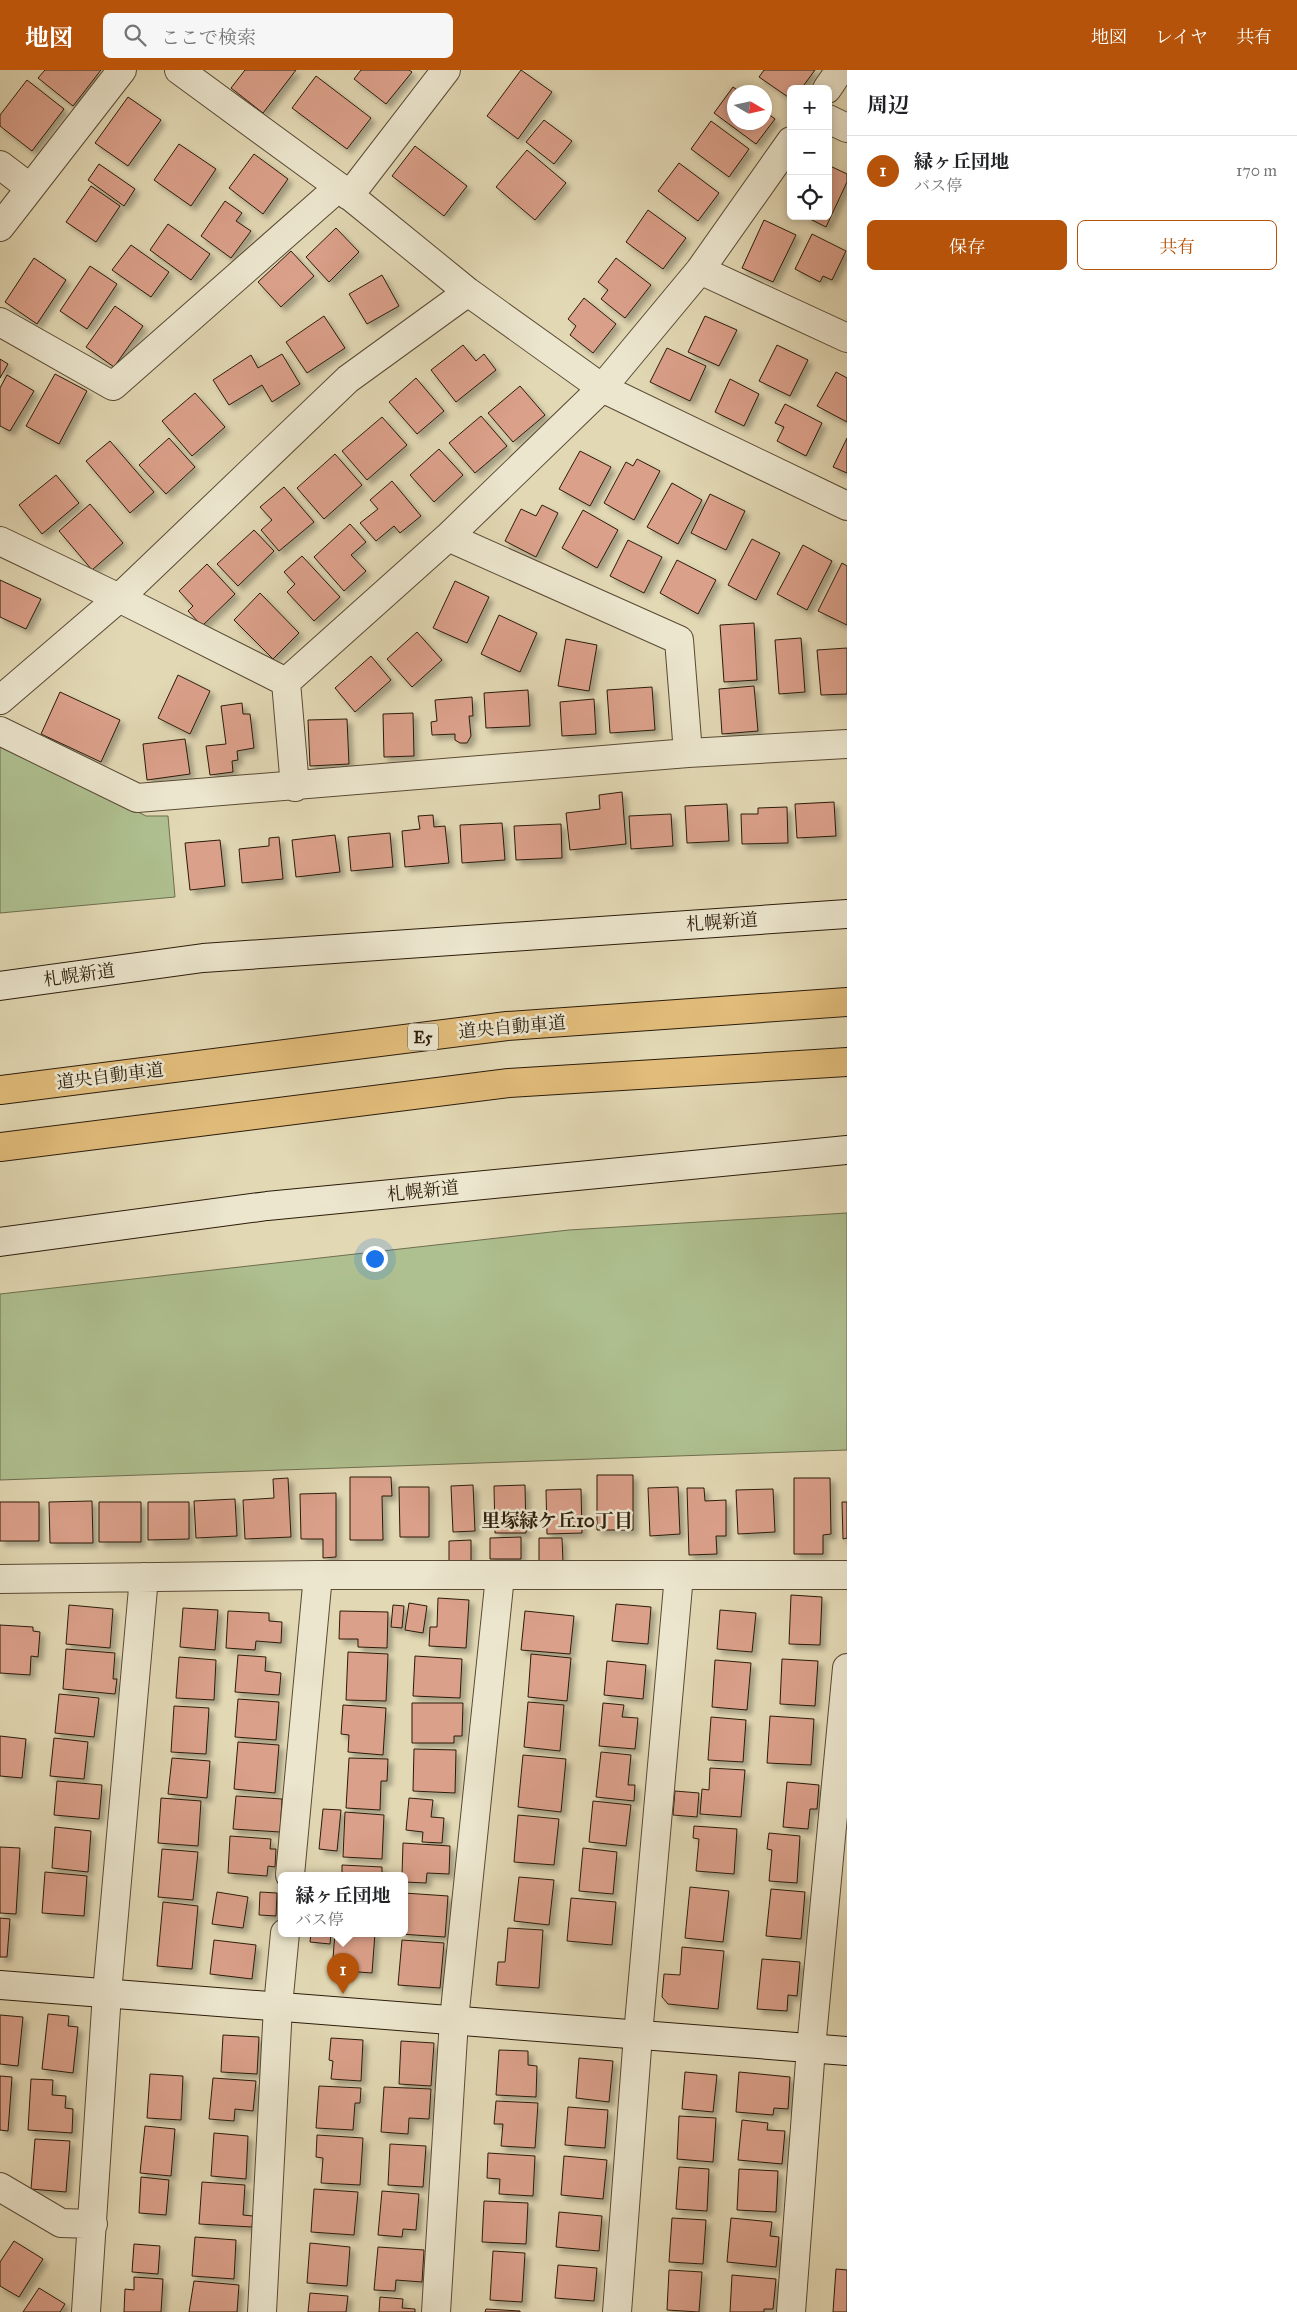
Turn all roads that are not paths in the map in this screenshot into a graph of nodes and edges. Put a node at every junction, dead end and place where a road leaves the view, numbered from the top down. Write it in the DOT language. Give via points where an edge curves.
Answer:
graph roads {
  1 [pos="122,70"];
  2 [pos="180,70"];
  3 [pos="446,70"];
  4 [pos="840,70"];
  5 [pos="830,85"];
  6 [pos="832,121"];
  7 [pos="847,128"];
  8 [pos="787,147"];
  9 [pos="0,166"];
  10 [pos="29,187"];
  11 [pos="344,192"];
  12 [pos="0,227"];
  13 [pos="700,270"];
  14 [pos="468,292"];
  15 [pos="0,322"];
  16 [pos="847,338"];
  17 [pos="602,388"];
  18 [pos="847,506"];
  19 [pos="448,537"];
  20 [pos="0,541"];
  21 [pos="119,598"];
  22 [pos="286,682"];
  23 [pos="0,700"];
  24 [pos="0,731"];
  25 [pos="847,744"];
  26 [pos="688,753"];
  27 [pos="295,787"];
  28 [pos="847,914"];
  29 [pos="0,986"];
  30 [pos="847,1002"];
  31 [pos="847,1062"];
  32 [pos="0,1090"];
  33 [pos="0,1146"];
  34 [pos="847,1150"];
  35 [pos="0,1242"];
  36 [pos="318,1575"];
  37 [pos="847,1575"];
  38 [pos="500,1576"];
  39 [pos="679,1576"];
  40 [pos="144,1577"];
  41 [pos="0,1580"];
  42 [pos="847,1668"];
  43 [pos="290,1872"];
  44 [pos="285,1937"];
  45 [pos="0,1985"];
  46 [pos="107,1993"];
  47 [pos="278,2006"];
  48 [pos="454,2020"];
  49 [pos="638,2035"];
  50 [pos="811,2048"];
  51 [pos="847,2050"];
  52 [pos="0,2187"];
  53 [pos="93,2224"];
  54 [pos="86,2312"];
  55 [pos="262,2312"];
  56 [pos="436,2312"];
  57 [pos="617,2312"];
  58 [pos="791,2312"];
  1 -- 10 [label="street"];
  2 -- 11 [label="street"];
  3 -- 11 [label="street"];
  4 -- 5 [label="street"];
  6 -- 7 [label="street"];
  8 -- 13 [label="street"];
  9 -- 10 [label="street"];
  10 -- 12 [label="street"];
  11 -- 14 [label="street"];
  11 -- 15 [label="street" via="113,386"];
  13 -- 16 [label="street"];
  13 -- 17 [label="street"];
  14 -- 17 [label="street"];
  14 -- 21 [label="street" via="348,379"];
  17 -- 18 [label="street"];
  17 -- 19 [label="street"];
  19 -- 22 [label="street"];
  19 -- 26 [label="street" via="679,640"];
  20 -- 21 [label="street"];
  21 -- 22 [label="street"];
  21 -- 23 [label="street"];
  22 -- 27 [label="street"];
  24 -- 27 [label="street" via="138,798"];
  25 -- 26 [label="street"];
  26 -- 27 [label="street"];
  28 -- 29 [label="street, 札幌新道" via="203,958"];
  30 -- 32 [label="highway, 道央自動車道 / E5" via="507,1026"];
  31 -- 33 [label="highway" via="509,1083"];
  34 -- 35 [label="street, 札幌新道" via="267,1206"];
  36 -- 38 [label="street"];
  36 -- 40 [label="street"];
  36 -- 43 [label="street"];
  37 -- 39 [label="street"];
  38 -- 39 [label="street"];
  38 -- 48 [label="street"];
  39 -- 49 [label="street"];
  40 -- 41 [label="street"];
  40 -- 46 [label="street"];
  42 -- 50 [label="street"];
  44 -- 47 [label="street"];
  45 -- 46 [label="street"];
  46 -- 47 [label="street"];
  46 -- 53 [label="street"];
  47 -- 48 [label="street"];
  47 -- 55 [label="street"];
  48 -- 49 [label="street"];
  48 -- 56 [label="street"];
  49 -- 50 [label="street"];
  49 -- 57 [label="street"];
  50 -- 51 [label="street"];
  50 -- 58 [label="street"];
  52 -- 53 [label="street" via="61,2222"];
  53 -- 54 [label="street"];
}
